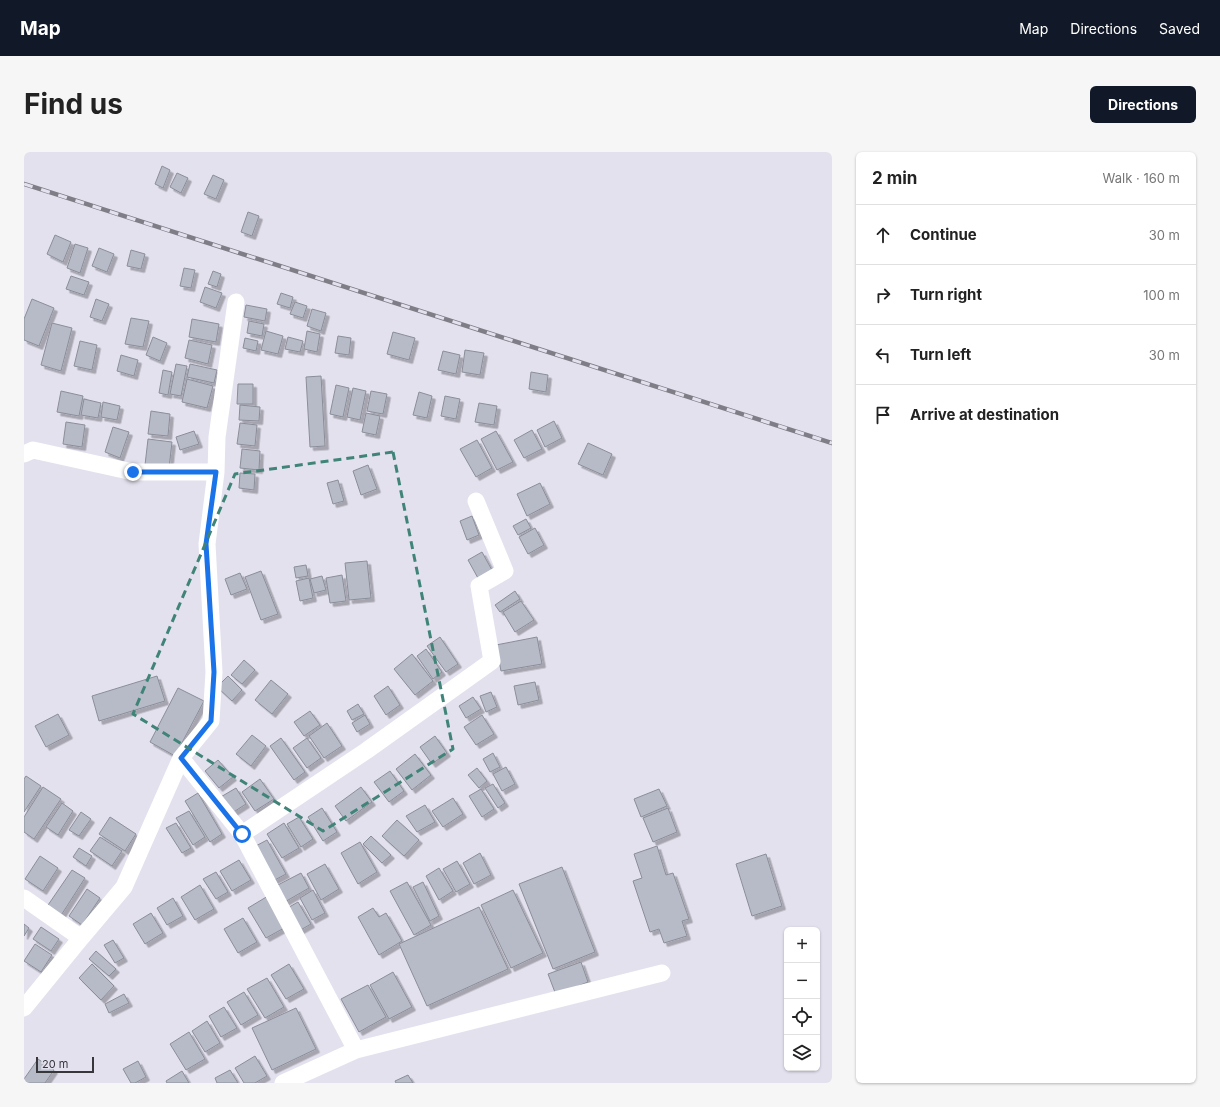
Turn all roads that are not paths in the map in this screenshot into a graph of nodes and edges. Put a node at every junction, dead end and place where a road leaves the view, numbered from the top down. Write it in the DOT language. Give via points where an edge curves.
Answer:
graph roads {
  1 [pos="236,302"];
  2 [pos="24,454"];
  3 [pos="216,472"];
  4 [pos="476,501"];
  5 [pos="181,758"];
  6 [pos="242,834"];
  7 [pos="24,898"];
  8 [pos="81,938"];
  9 [pos="662,973"];
  10 [pos="24,1008"];
  11 [pos="356,1050"];
  12 [pos="282,1083"];
  1 -- 3 [label="street" via="217,437"];
  2 -- 3 [label="street" via="33,450 133,472"];
  3 -- 5 [label="street" via="206,544 214,672 211,721"];
  4 -- 6 [label="street" via="505,571 479,586 492,661 366,751"];
  5 -- 6 [label="street"];
  5 -- 8 [label="street" via="124,887"];
  6 -- 11 [label="street"];
  7 -- 8 [label="street"];
  8 -- 10 [label="street"];
  9 -- 11 [label="street"];
  11 -- 12 [label="street"];
}
